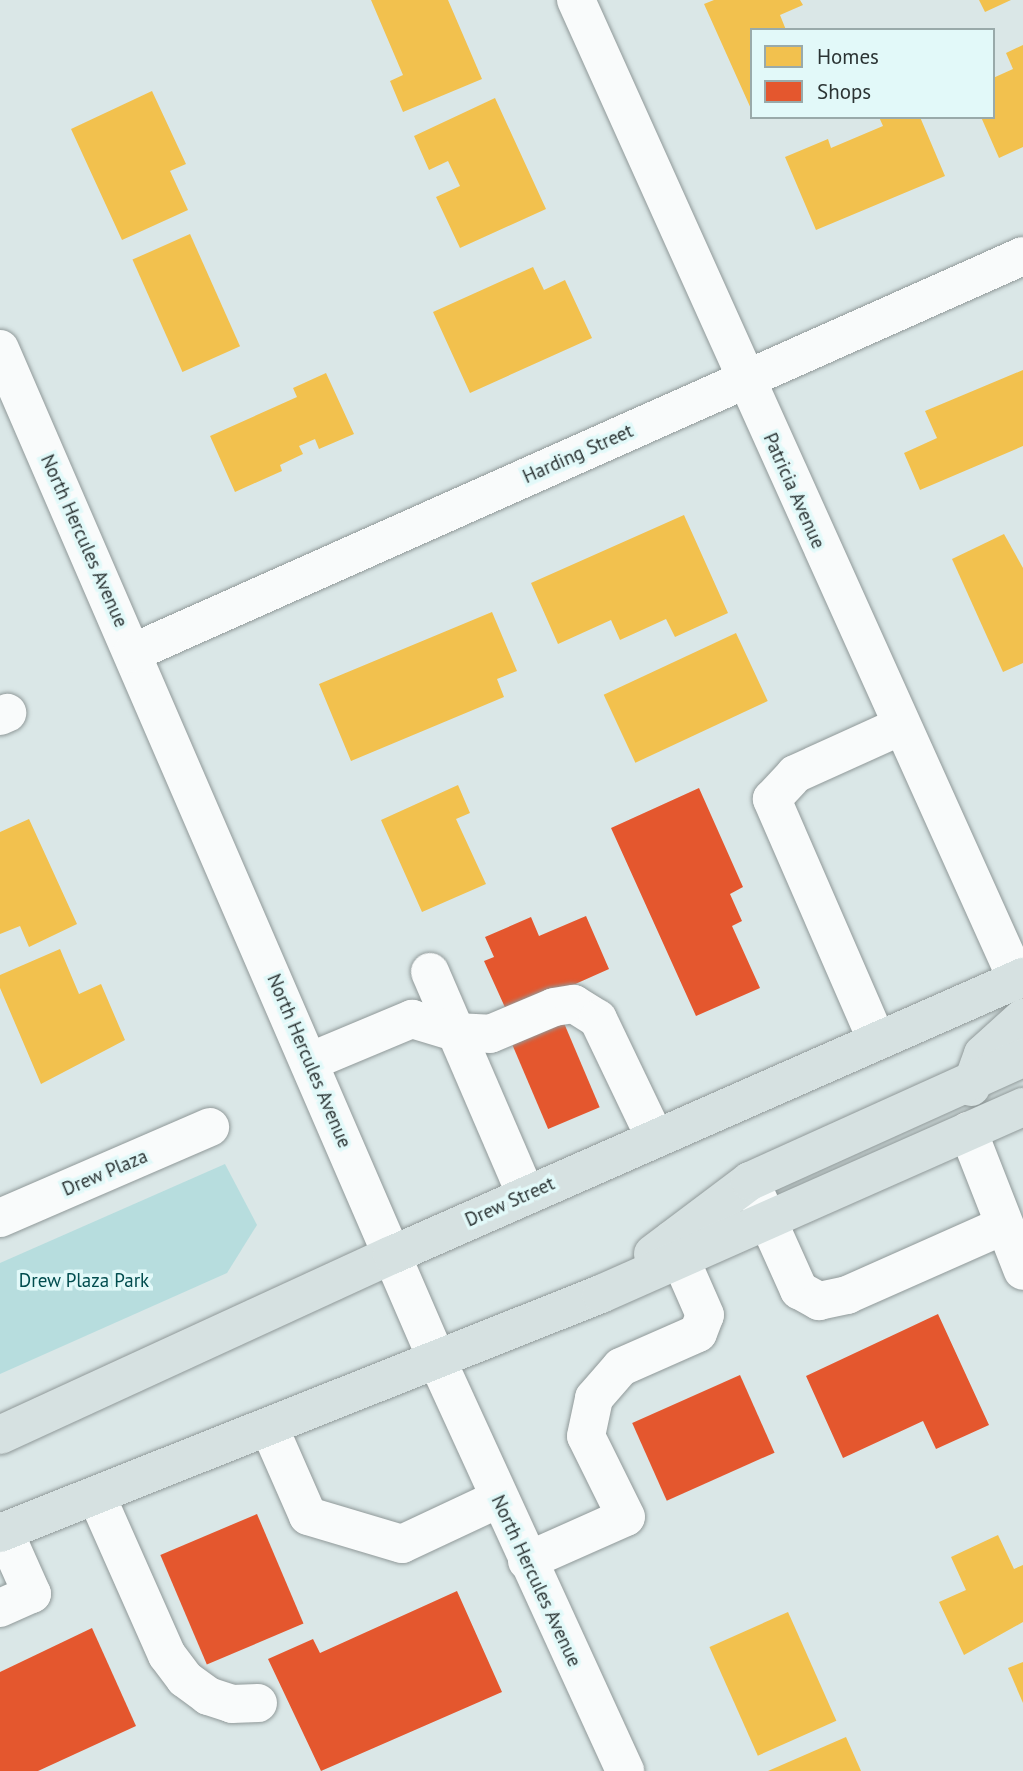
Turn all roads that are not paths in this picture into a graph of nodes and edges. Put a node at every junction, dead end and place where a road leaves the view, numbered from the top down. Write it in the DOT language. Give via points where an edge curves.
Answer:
graph roads {
  1 [pos="576,0"];
  2 [pos="1023,256"];
  3 [pos="0,349"];
  4 [pos="744,381"];
  5 [pos="132,653"];
  6 [pos="901,726"];
  7 [pos="430,972"];
  8 [pos="1020,978"];
  9 [pos="1023,1018"];
  10 [pos="455,1032"];
  11 [pos="877,1041"];
  12 [pos="1023,1058"];
  13 [pos="309,1062"];
  14 [pos="972,1081"];
  15 [pos="1023,1107"];
  16 [pos="210,1127"];
  17 [pos="968,1131"];
  18 [pos="655,1138"];
  19 [pos="750,1181"];
  20 [pos="526,1195"];
  21 [pos="0,1218"];
  22 [pos="766,1220"];
  23 [pos="1003,1226"];
  24 [pos="677,1249"];
  25 [pos="392,1255"];
  26 [pos="1023,1271"];
  27 [pos="437,1360"];
  28 [pos="269,1427"];
  29 [pos="0,1435"];
  30 [pos="96,1495"];
  31 [pos="498,1499"];
  32 [pos="2,1532"];
  33 [pos="527,1561"];
  34 [pos="0,1608"];
  35 [pos="258,1703"];
  36 [pos="625,1771"];
  1 -- 4 [label="street, Patricia Avenue"];
  2 -- 4 [label="street, Harding Street"];
  3 -- 5 [label="street, North Hercules Avenue"];
  4 -- 5 [label="street, Harding Street"];
  4 -- 6 [label="street, Patricia Avenue"];
  5 -- 13 [label="street, North Hercules Avenue"];
  6 -- 8 [label="street, Patricia Avenue"];
  6 -- 11 [label="street" via="795,774 772,799"];
  7 -- 10 [label="street"];
  8 -- 11 [label="main road, Drew Street"];
  9 -- 14 [label="main road" via="983,1054"];
  10 -- 13 [label="street" via="412,1019"];
  10 -- 18 [label="street" via="490,1034 554,1007 573,1004 598,1019"];
  10 -- 20 [label="street"];
  11 -- 18 [label="main road, Drew Street"];
  12 -- 14 [label="main road"];
  13 -- 25 [label="street, North Hercules Avenue"];
  14 -- 17 [label="main road"];
  14 -- 19 [label="main road"];
  15 -- 17 [label="main road"];
  16 -- 21 [label="street, Drew Plaza"];
  17 -- 22 [label="main road"];
  17 -- 23 [label="street"];
  18 -- 20 [label="main road, Drew Street"];
  19 -- 22 [label="street"];
  19 -- 24 [label="main road"];
  20 -- 25 [label="main road, Drew Street"];
  22 -- 23 [label="street" via="799,1290 819,1301 847,1294"];
  22 -- 24 [label="main road"];
  23 -- 26 [label="street"];
  24 -- 27 [label="main road" via="601,1294"];
  24 -- 33 [label="street" via="705,1315 698,1334 621,1367 594,1398 586,1436 626,1517"];
  25 -- 27 [label="street, North Hercules Avenue"];
  25 -- 29 [label="main road, Drew Street"];
  27 -- 28 [label="main road"];
  27 -- 31 [label="street, North Hercules Avenue"];
  28 -- 30 [label="main road"];
  28 -- 31 [label="street" via="308,1516 402,1544"];
  30 -- 32 [label="main road"];
  30 -- 35 [label="street" via="167,1655 185,1679 208,1696 232,1704"];
  31 -- 33 [label="street, North Hercules Avenue"];
  32 -- 34 [label="street" via="32,1594"];
  33 -- 36 [label="street, North Hercules Avenue"];
}
